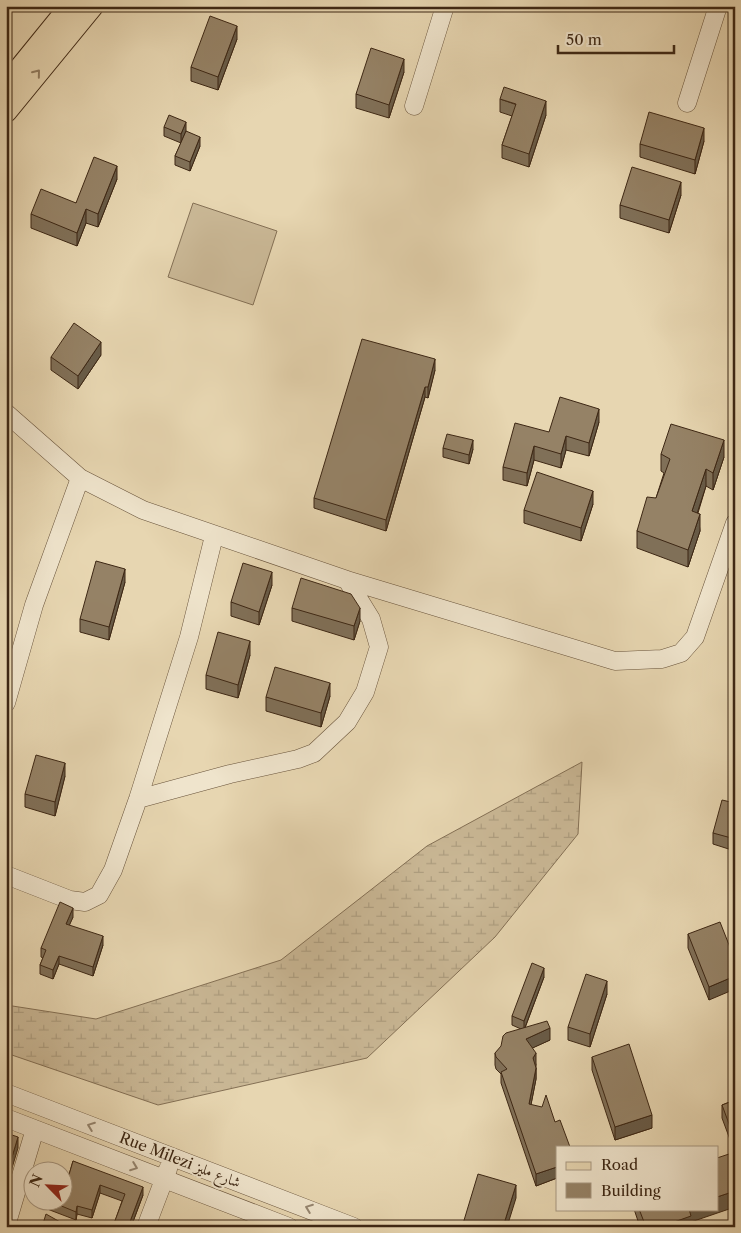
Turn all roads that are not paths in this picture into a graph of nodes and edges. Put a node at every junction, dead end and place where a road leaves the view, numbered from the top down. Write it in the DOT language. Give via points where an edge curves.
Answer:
graph roads {
  1 [pos="71,6"];
  2 [pos="92,6"];
  3 [pos="445,6"];
  4 [pos="718,6"];
  5 [pos="6,86"];
  6 [pos="687,103"];
  7 [pos="414,106"];
  8 [pos="6,111"];
  9 [pos="6,413"];
  10 [pos="80,478"];
  11 [pos="735,523"];
  12 [pos="214,536"];
  13 [pos="347,580"];
  14 [pos="6,703"];
  15 [pos="138,799"];
  16 [pos="6,875"];
  17 [pos="6,1093"];
  18 [pos="6,1118"];
  19 [pos="34,1129"];
  20 [pos="172,1157"];
  21 [pos="164,1178"];
  22 [pos="6,1226"];
  23 [pos="146,1227"];
  24 [pos="289,1227"];
  25 [pos="354,1227"];
  1 -- 5 [label="main road"];
  8 -- 2 [label="main road, one-way"];
  3 -- 7 [label="street"];
  4 -- 6 [label="street"];
  9 -- 10 [label="street"];
  10 -- 12 [label="street" via="143,510"];
  10 -- 14 [label="street" via="34,605"];
  11 -- 13 [label="street" via="695,637 681,653 662,659 615,661"];
  12 -- 13 [label="street"];
  12 -- 15 [label="street" via="189,637"];
  13 -- 15 [label="street" via="371,619 378,647 365,692 347,722 314,752 298,759"];
  15 -- 16 [label="street" via="113,870 99,894 85,902 70,900"];
  20 -- 17 [label="street, Rue Milezi شارع مليز, one-way"];
  18 -- 19 [label="street, Rue Milezi شارع مليز"];
  19 -- 21 [label="street, Rue Milezi شارع مليز, one-way"];
  19 -- 22 [label="street"];
  20 -- 21 [label="street"];
  25 -- 20 [label="street, Rue Milezi شارع مليز, one-way"];
  21 -- 23 [label="street"];
  21 -- 24 [label="street, Rue Milezi شارع مليز"];
}
